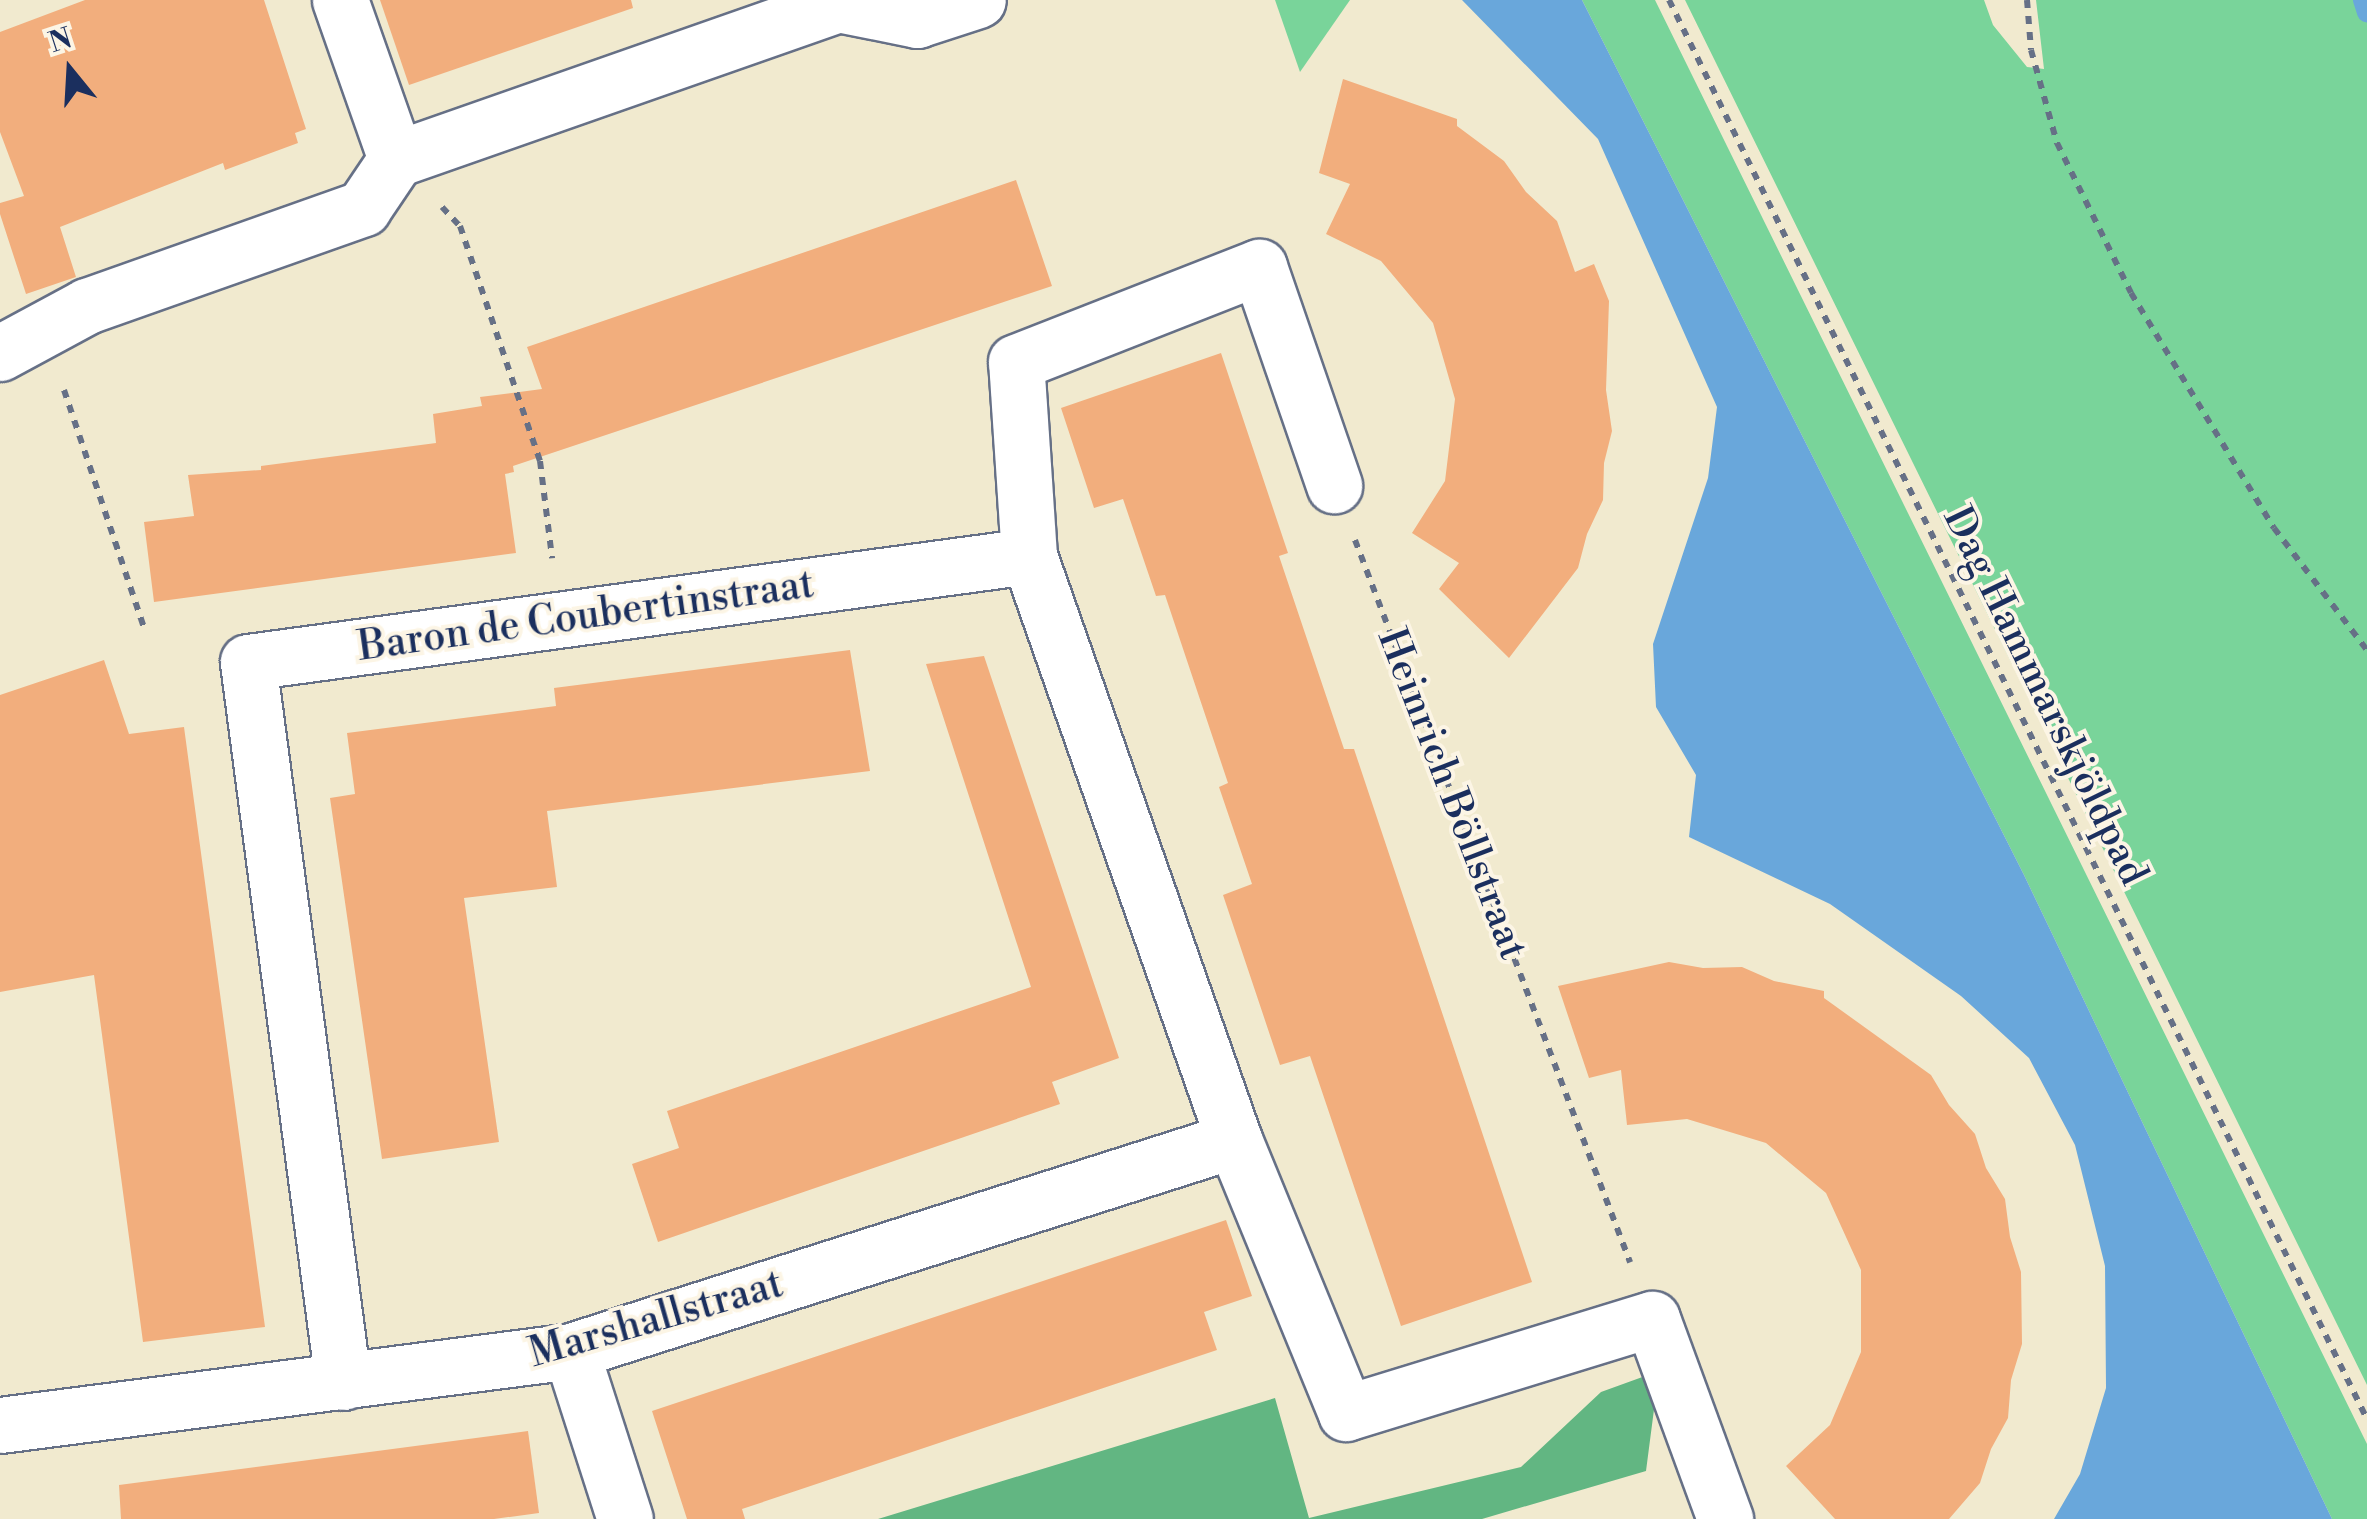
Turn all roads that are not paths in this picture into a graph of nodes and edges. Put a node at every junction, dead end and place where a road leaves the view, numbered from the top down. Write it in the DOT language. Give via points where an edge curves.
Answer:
graph roads {
  1 [pos="340,0"];
  2 [pos="978,0"];
  3 [pos="396,158"];
  4 [pos="22,341"];
  5 [pos="1334,486"];
  6 [pos="1029,556"];
  7 [pos="1234,1140"];
  8 [pos="571,1351"];
  9 [pos="343,1382"];
  10 [pos="0,1425"];
  11 [pos="625,1519"];
  12 [pos="1725,1519"];
  1 -- 3 [label="street"];
  2 -- 3 [label="street" via="918,20 838,4"];
  3 -- 4 [label="street" via="363,208 88,306"];
  5 -- 6 [label="street" via="1260,267 1016,362"];
  6 -- 7 [label="street"];
  6 -- 9 [label="street, Baron de Coubertinstraat" via="248,662"];
  7 -- 8 [label="street, Marshallstraat"];
  7 -- 12 [label="street" via="1346,1412 1652,1319"];
  8 -- 9 [label="street, Marshallstraat"];
  8 -- 11 [label="street"];
  9 -- 10 [label="street, Marshallstraat"];
}
